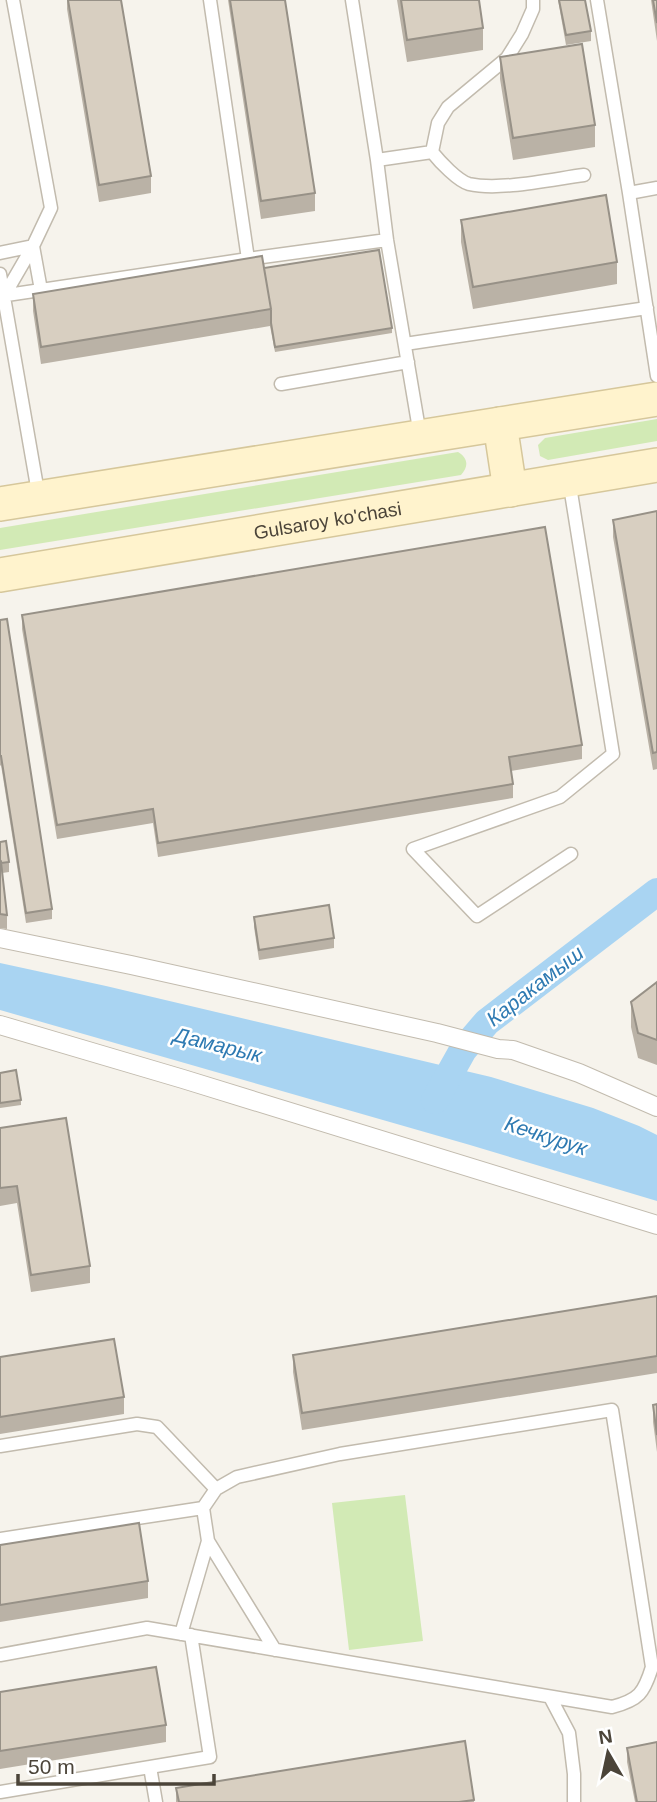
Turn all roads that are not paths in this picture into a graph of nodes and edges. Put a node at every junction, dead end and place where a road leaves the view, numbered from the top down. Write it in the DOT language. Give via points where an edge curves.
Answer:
graph roads {
  1 [pos="13,0"];
  2 [pos="210,0"];
  3 [pos="352,0"];
  4 [pos="533,0"];
  5 [pos="597,0"];
  6 [pos="432,152"];
  7 [pos="377,160"];
  8 [pos="584,175"];
  9 [pos="657,188"];
  10 [pos="629,193"];
  11 [pos="387,240"];
  12 [pos="33,246"];
  13 [pos="0,253"];
  14 [pos="248,259"];
  15 [pos="0,274"];
  16 [pos="41,290"];
  17 [pos="2,296"];
  18 [pos="647,308"];
  19 [pos="653,327"];
  20 [pos="405,344"];
  21 [pos="408,362"];
  22 [pos="657,376"];
  23 [pos="281,384"];
  24 [pos="657,399"];
  25 [pos="500,424"];
  26 [pos="420,436"];
  27 [pos="657,465"];
  28 [pos="569,480"];
  29 [pos="510,490"];
  30 [pos="40,498"];
  31 [pos="0,504"];
  32 [pos="0,575"];
  33 [pos="571,855"];
  34 [pos="0,938"];
  35 [pos="0,1026"];
  36 [pos="657,1107"];
  37 [pos="657,1224"];
  38 [pos="0,1446"];
  39 [pos="216,1489"];
  40 [pos="204,1508"];
  41 [pos="0,1539"];
  42 [pos="208,1541"];
  43 [pos="186,1635"];
  44 [pos="275,1650"];
  45 [pos="0,1655"];
  46 [pos="550,1697"];
  47 [pos="150,1767"];
  48 [pos="0,1792"];
  49 [pos="156,1802"];
  50 [pos="574,1802"];
  1 -- 12 [label="lane" via="51,208"];
  2 -- 14 [label="lane"];
  3 -- 7 [label="lane"];
  4 -- 6 [label="lane" via="522,34 507,58 448,107 438,123"];
  5 -- 10 [label="lane"];
  6 -- 7 [label="lane"];
  6 -- 8 [label="lane" via="467,184 503,186"];
  7 -- 11 [label="lane"];
  9 -- 10 [label="lane"];
  10 -- 18 [label="lane"];
  11 -- 14 [label="lane"];
  11 -- 20 [label="lane"];
  12 -- 13 [label="lane"];
  12 -- 16 [label="lane"];
  12 -- 17 [label="lane"];
  14 -- 16 [label="lane"];
  15 -- 17 [label="lane"];
  16 -- 17 [label="lane"];
  17 -- 30 [label="lane"];
  18 -- 19 [label="lane"];
  18 -- 20 [label="lane"];
  19 -- 22 [label="lane"];
  20 -- 21 [label="lane"];
  21 -- 23 [label="lane"];
  21 -- 26 [label="lane"];
  24 -- 25 [label="main road"];
  25 -- 26 [label="main road"];
  25 -- 29 [label="main road"];
  26 -- 30 [label="main road"];
  27 -- 28 [label="main road, Gulsaroy ko'chasi"];
  28 -- 29 [label="main road, Gulsaroy ko'chasi"];
  28 -- 33 [label="lane" via="613,754 560,797 414,849 477,916"];
  29 -- 32 [label="main road, Gulsaroy ko'chasi"];
  30 -- 31 [label="main road"];
  34 -- 36 [label="street" via="513,1050"];
  35 -- 37 [label="street"];
  38 -- 39 [label="lane" via="137,1424 157,1427"];
  39 -- 40 [label="lane"];
  39 -- 46 [label="lane" via="237,1478 340,1454 612,1410 652,1667 645,1689 629,1703 612,1707"];
  40 -- 41 [label="lane"];
  40 -- 42 [label="lane"];
  42 -- 43 [label="lane"];
  42 -- 44 [label="lane"];
  43 -- 44 [label="lane"];
  43 -- 45 [label="lane" via="146,1628"];
  43 -- 47 [label="lane" via="210,1758"];
  44 -- 46 [label="lane"];
  46 -- 50 [label="lane" via="569,1733"];
  47 -- 48 [label="lane"];
  47 -- 49 [label="lane"];
}
